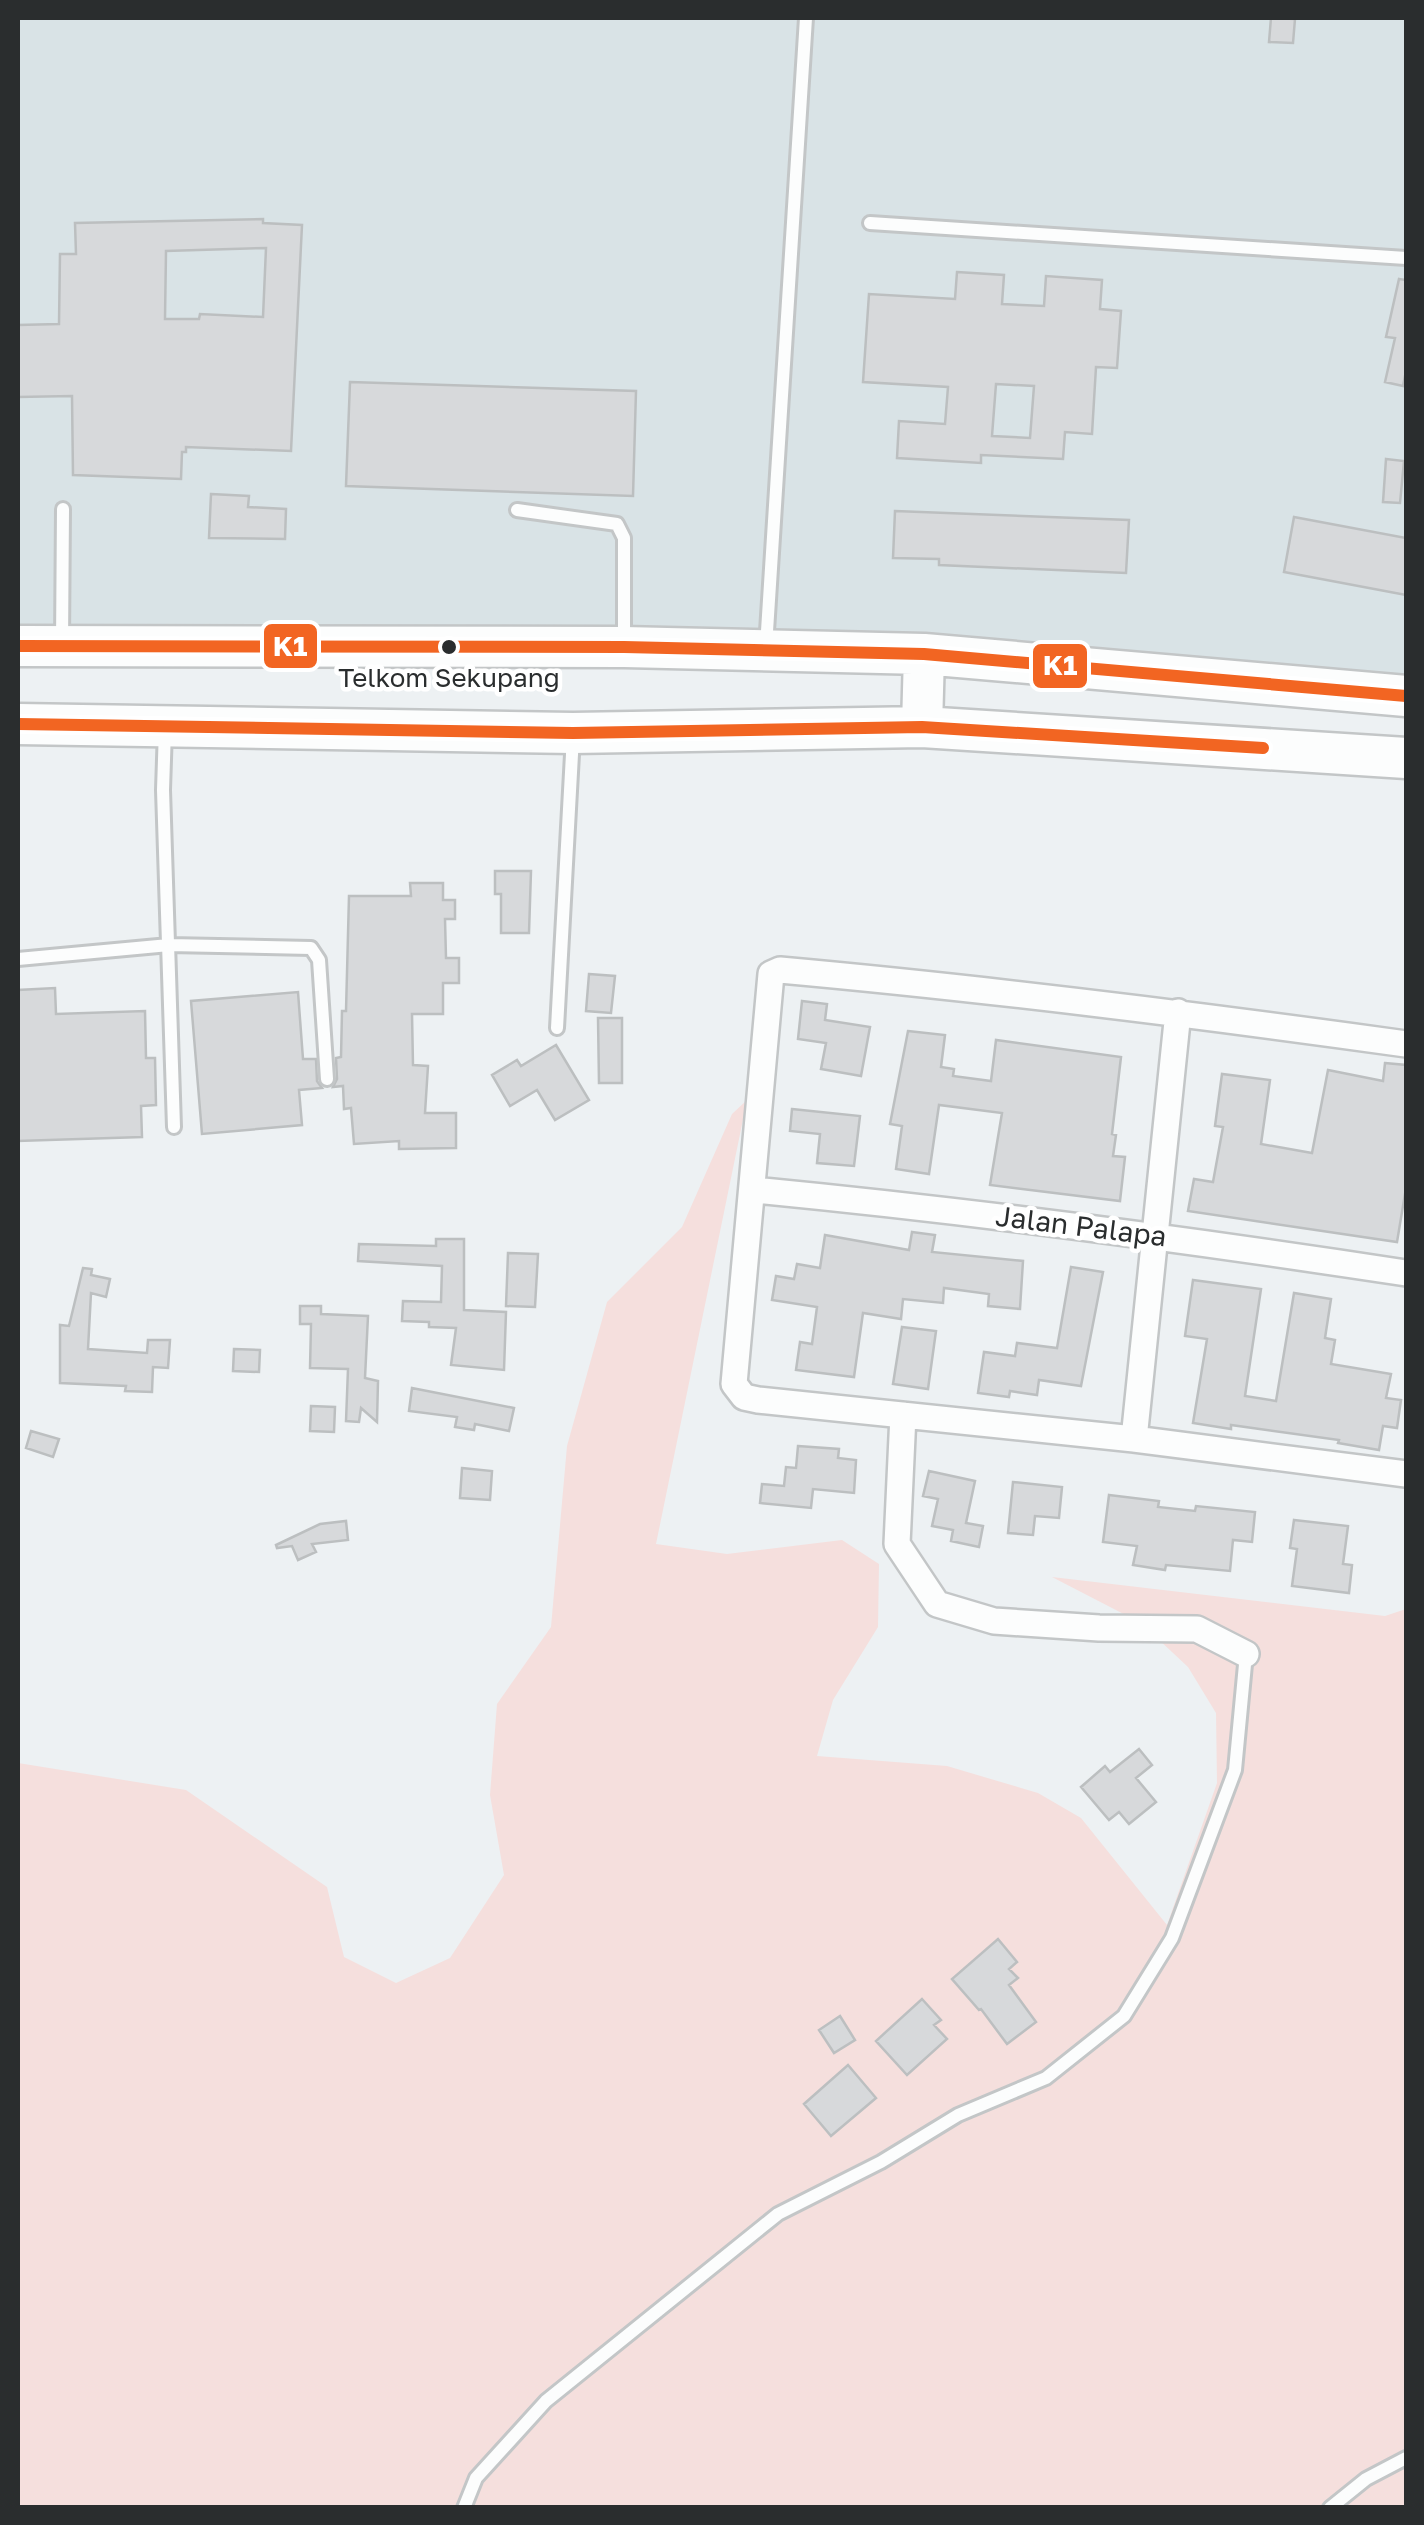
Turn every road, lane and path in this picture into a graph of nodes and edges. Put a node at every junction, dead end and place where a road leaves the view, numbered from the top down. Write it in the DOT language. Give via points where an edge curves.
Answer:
graph roads {
  1 [pos="806,18"];
  2 [pos="870,223"];
  3 [pos="1406,258"];
  4 [pos="63,509"];
  5 [pos="518,510"];
  6 [pos="18,646"];
  7 [pos="62,646"];
  8 [pos="624,647"];
  9 [pos="766,650"];
  10 [pos="924,654"];
  11 [pos="1406,696"];
  12 [pos="18,724"];
  13 [pos="166,727"];
  14 [pos="922,727"];
  15 [pos="573,734"];
  16 [pos="1406,758"];
  17 [pos="169,945"];
  18 [pos="18,959"];
  19 [pos="1178,1012"];
  20 [pos="558,1028"];
  21 [pos="1406,1044"];
  22 [pos="326,1079"];
  23 [pos="174,1127"];
  24 [pos="754,1190"];
  25 [pos="1157,1235"];
  26 [pos="1406,1273"];
  27 [pos="903,1415"];
  28 [pos="1134,1440"];
  29 [pos="1406,1474"];
  30 [pos="1246,1654"];
  31 [pos="1406,2458"];
  32 [pos="464,2508"];
  33 [pos="1330,2508"];
  1 -- 9 [label="lane"];
  2 -- 3 [label="lane"];
  4 -- 7 [label="lane"];
  5 -- 8 [label="lane" via="617,524 624,538"];
  6 -- 7 [label="highway"];
  7 -- 8 [label="highway"];
  8 -- 9 [label="highway"];
  9 -- 10 [label="highway"];
  10 -- 11 [label="highway"];
  10 -- 14 [label="highway"];
  12 -- 13 [label="highway"];
  13 -- 15 [label="highway"];
  13 -- 17 [label="lane"];
  14 -- 15 [label="highway"];
  14 -- 16 [label="highway"];
  15 -- 20 [label="lane"];
  17 -- 18 [label="lane"];
  17 -- 22 [label="lane" via="317,952"];
  17 -- 23 [label="lane"];
  19 -- 21 [label="street"];
  19 -- 24 [label="street" via="780,970 768,984"];
  19 -- 25 [label="street"];
  24 -- 25 [label="street, Jalan Palapa"];
  24 -- 27 [label="street" via="734,1384 744,1397 758,1400"];
  25 -- 26 [label="street, Jalan Palapa"];
  25 -- 28 [label="street"];
  27 -- 28 [label="street"];
  27 -- 30 [label="street" via="897,1544 938,1604 994,1622 1197,1630"];
  28 -- 29 [label="street"];
  30 -- 32 [label="lane" via="1235,1770 1172,1938 1124,2016 1046,2078 958,2115 778,2214 546,2401 476,2478"];
  31 -- 33 [label="lane"];
}
